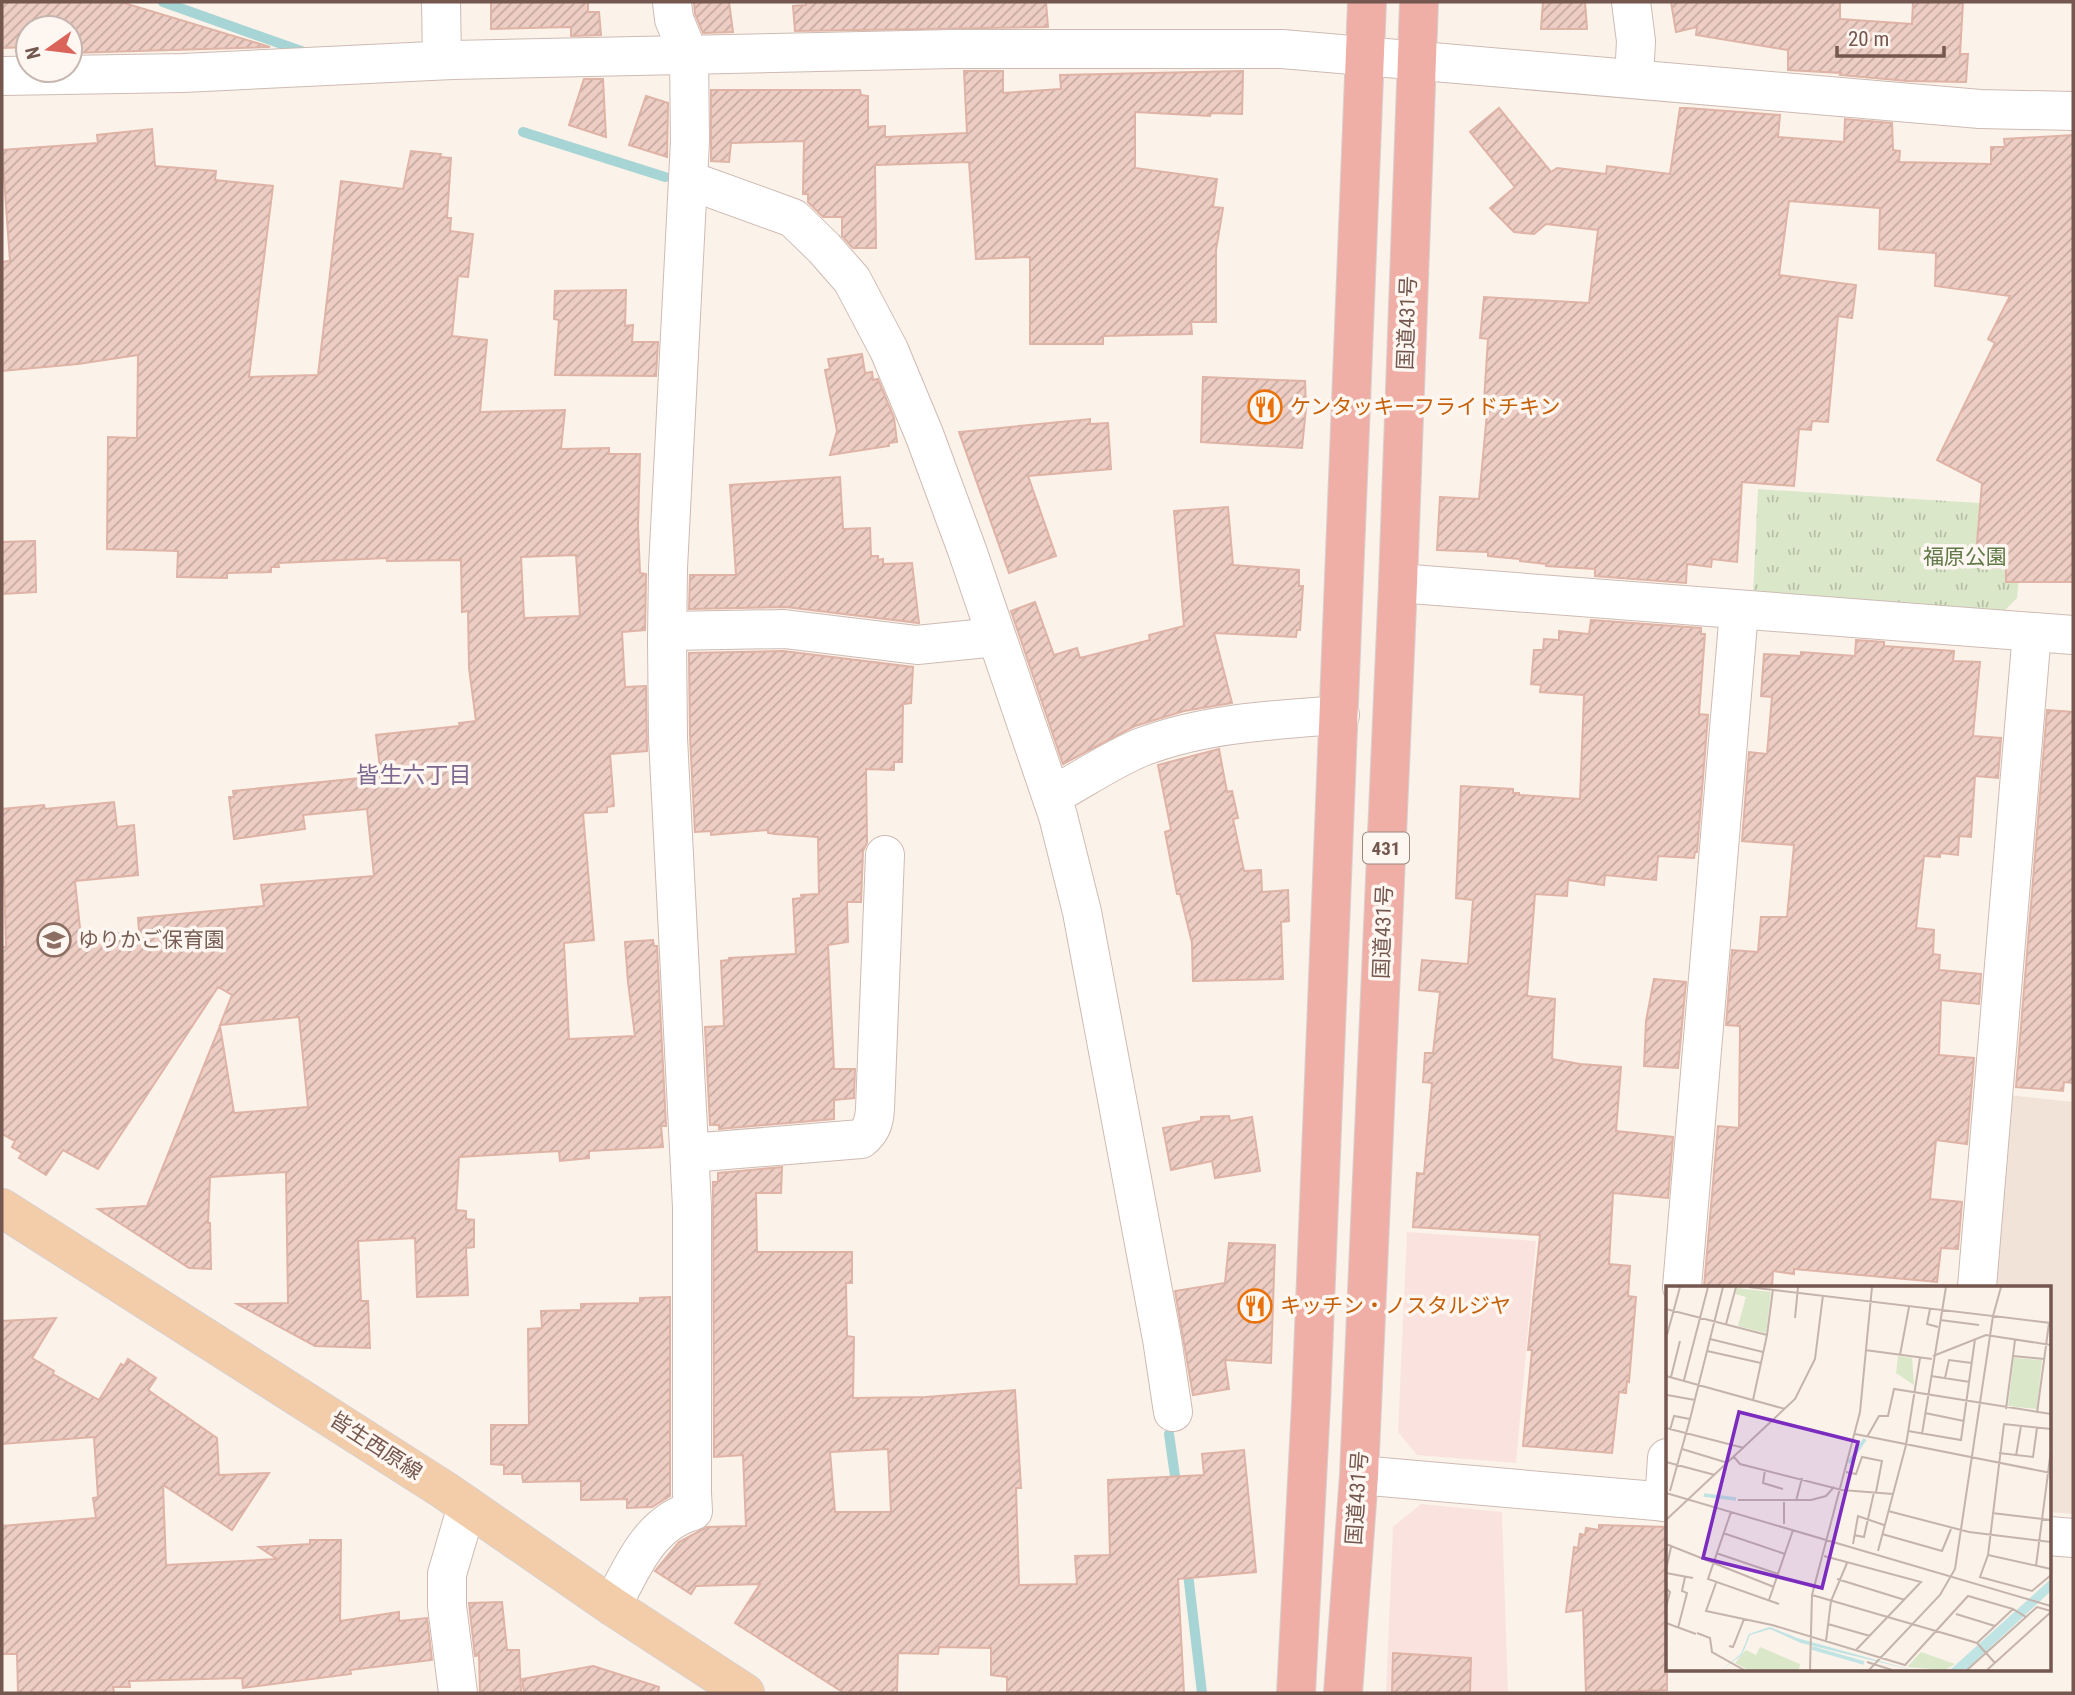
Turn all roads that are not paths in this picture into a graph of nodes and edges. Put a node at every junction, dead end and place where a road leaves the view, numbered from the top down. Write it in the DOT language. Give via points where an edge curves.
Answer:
graph roads {
  1 [pos="442,2"];
  2 [pos="671,2"];
  3 [pos="1367,2"];
  4 [pos="1419,2"];
  5 [pos="1631,2"];
  6 [pos="689,56"];
  7 [pos="1365,56"];
  8 [pos="442,60"];
  9 [pos="1417,60"];
  10 [pos="2,76"];
  11 [pos="1634,79"];
  12 [pos="2073,111"];
  13 [pos="688,180"];
  14 [pos="1398,583"];
  15 [pos="1739,611"];
  16 [pos="668,631"];
  17 [pos="2032,632"];
  18 [pos="2073,635"];
  19 [pos="996,637"];
  20 [pos="1340,715"];
  21 [pos="1052,796"];
  22 [pos="885,855"];
  23 [pos="690,1153"];
  24 [pos="2,1208"];
  25 [pos="1682,1286"];
  26 [pos="1977,1286"];
  27 [pos="1173,1412"];
  28 [pos="1359,1475"];
  29 [pos="1666,1480"];
  30 [pos="1665,1502"];
  31 [pos="467,1506"];
  32 [pos="2050,1536"];
  33 [pos="2073,1538"];
  34 [pos="612,1606"];
  35 [pos="725,1688"];
  36 [pos="458,1693"];
  37 [pos="1296,1693"];
  38 [pos="1343,1693"];
  1 -- 8 [label="street"];
  2 -- 6 [label="street"];
  3 -- 7 [label="highway, 431"];
  4 -- 9 [label="highway, 国道431号 / 431"];
  5 -- 11 [label="street"];
  6 -- 7 [label="street" via="952,49 1282,49"];
  6 -- 8 [label="street"];
  6 -- 13 [label="street"];
  7 -- 9 [label="street"];
  7 -- 20 [label="highway, 431"];
  8 -- 10 [label="street" via="183,73"];
  9 -- 11 [label="street"];
  9 -- 14 [label="highway, 国道431号 / 431"];
  11 -- 12 [label="street" via="1980,109"];
  13 -- 16 [label="street"];
  13 -- 19 [label="street" via="793,218 852,280 890,350 924,434"];
  14 -- 15 [label="street"];
  14 -- 28 [label="highway, 国道431号 / 431"];
  15 -- 17 [label="street"];
  15 -- 25 [label="street"];
  16 -- 19 [label="street" via="784,629 917,645"];
  16 -- 23 [label="street" via="669,750"];
  17 -- 18 [label="street"];
  17 -- 26 [label="street"];
  19 -- 21 [label="street"];
  20 -- 21 [label="street" via="1263,721 1141,747"];
  20 -- 37 [label="highway, 431"];
  21 -- 27 [label="street" via="1082,912"];
  22 -- 23 [label="street" via="875,1109 868,1133 861,1139"];
  23 -- 34 [label="street" via="694,1511 679,1514 654,1534"];
  24 -- 31 [label="main road, 皆生西原線"];
  28 -- 30 [label="street"];
  28 -- 38 [label="highway, 国道431号 / 431"];
  29 -- 30 [label="street"];
  31 -- 34 [label="main road, 皆生西原線"];
  31 -- 36 [label="street" via="447,1574"];
  32 -- 33 [label="street"];
  34 -- 35 [label="main road, 皆生西原線"];
}
